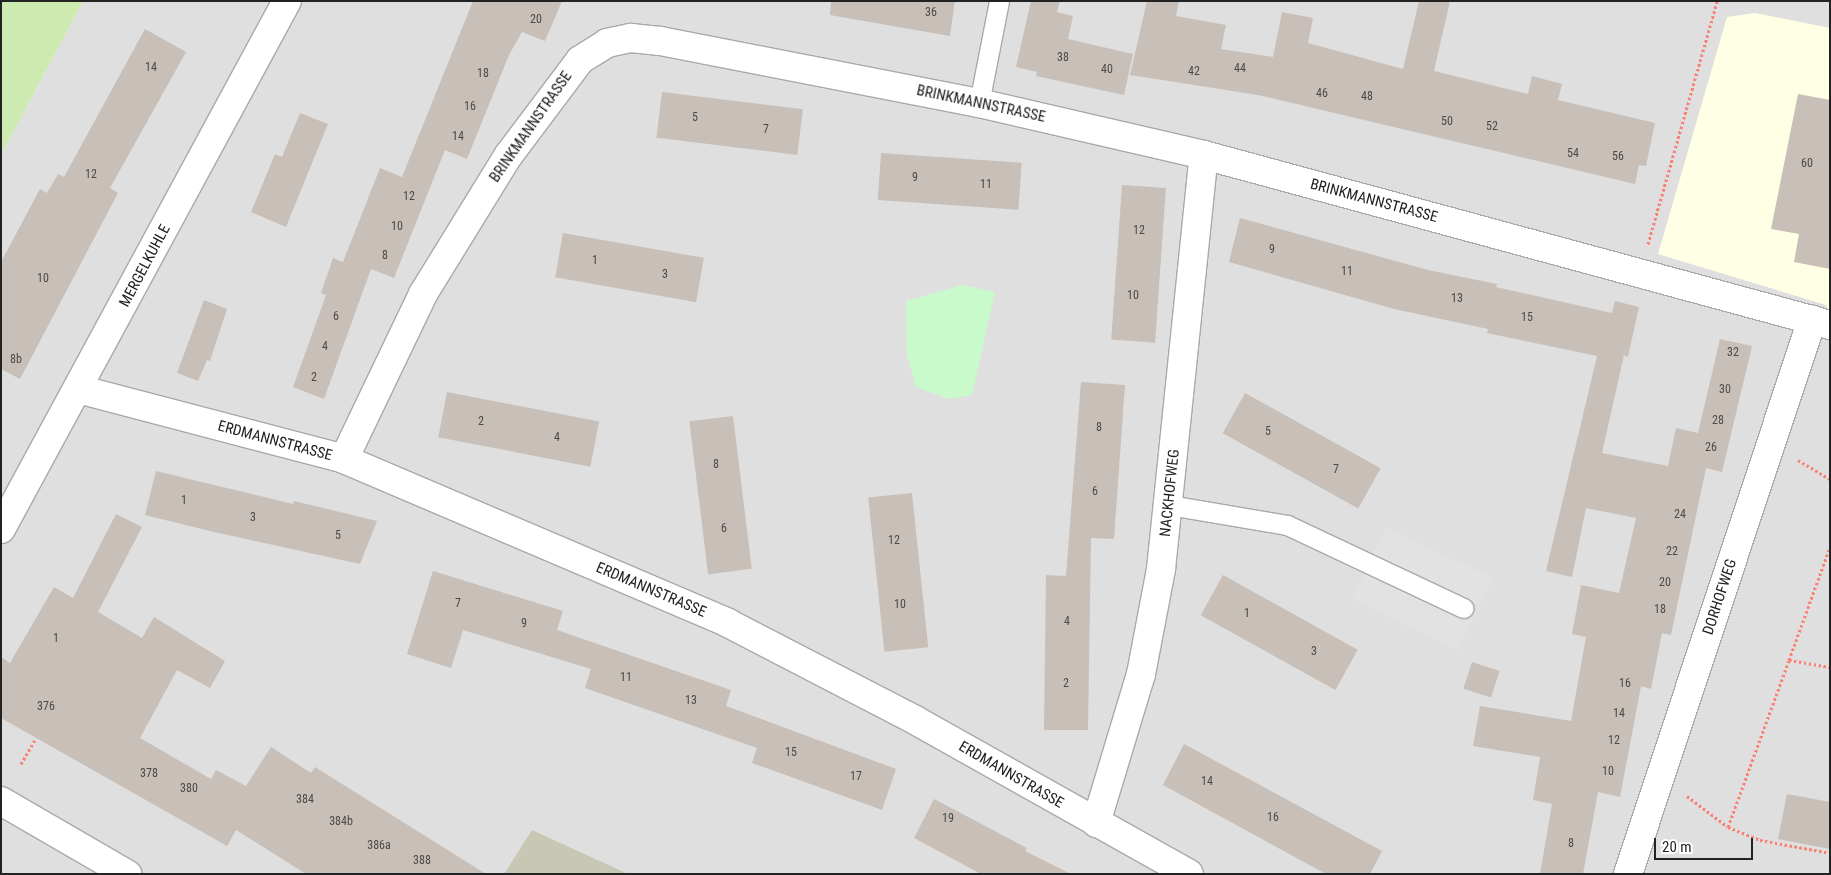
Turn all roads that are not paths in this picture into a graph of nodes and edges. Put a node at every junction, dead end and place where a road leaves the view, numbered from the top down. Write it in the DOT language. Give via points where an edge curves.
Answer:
graph roads {
  1 [pos="287,1"];
  2 [pos="999,1"];
  3 [pos="979,103"];
  4 [pos="1204,155"];
  5 [pos="1821,323"];
  6 [pos="78,390"];
  7 [pos="344,459"];
  8 [pos="1169,505"];
  9 [pos="1,529"];
  10 [pos="1463,608"];
  11 [pos="1,800"];
  12 [pos="1096,823"];
  13 [pos="114,870"];
  14 [pos="1189,874"];
  15 [pos="1628,874"];
  1 -- 6 [label="street, MERGELKUHLE"];
  2 -- 3 [label="lane"];
  3 -- 4 [label="street, BRINKMANNSTRASSE"];
  3 -- 7 [label="street, BRINKMANNSTRASSE" via="660,41 631,38 607,43 580,60 551,94 504,164 423,294"];
  4 -- 5 [label="street, BRINKMANNSTRASSE"];
  4 -- 8 [label="street, NACKHOFWEG"];
  5 -- 15 [label="street, DORHOFWEG"];
  6 -- 7 [label="street, ERDMANNSTRASSE"];
  6 -- 9 [label="street, MERGELKUHLE"];
  7 -- 12 [label="street, ERDMANNSTRASSE" via="728,623 915,720"];
  8 -- 10 [label="lane" via="1287,525"];
  8 -- 12 [label="street, NACKHOFWEG" via="1161,569 1141,674"];
  11 -- 13 [label="street"];
  12 -- 14 [label="street, ERDMANNSTRASSE"];
}
